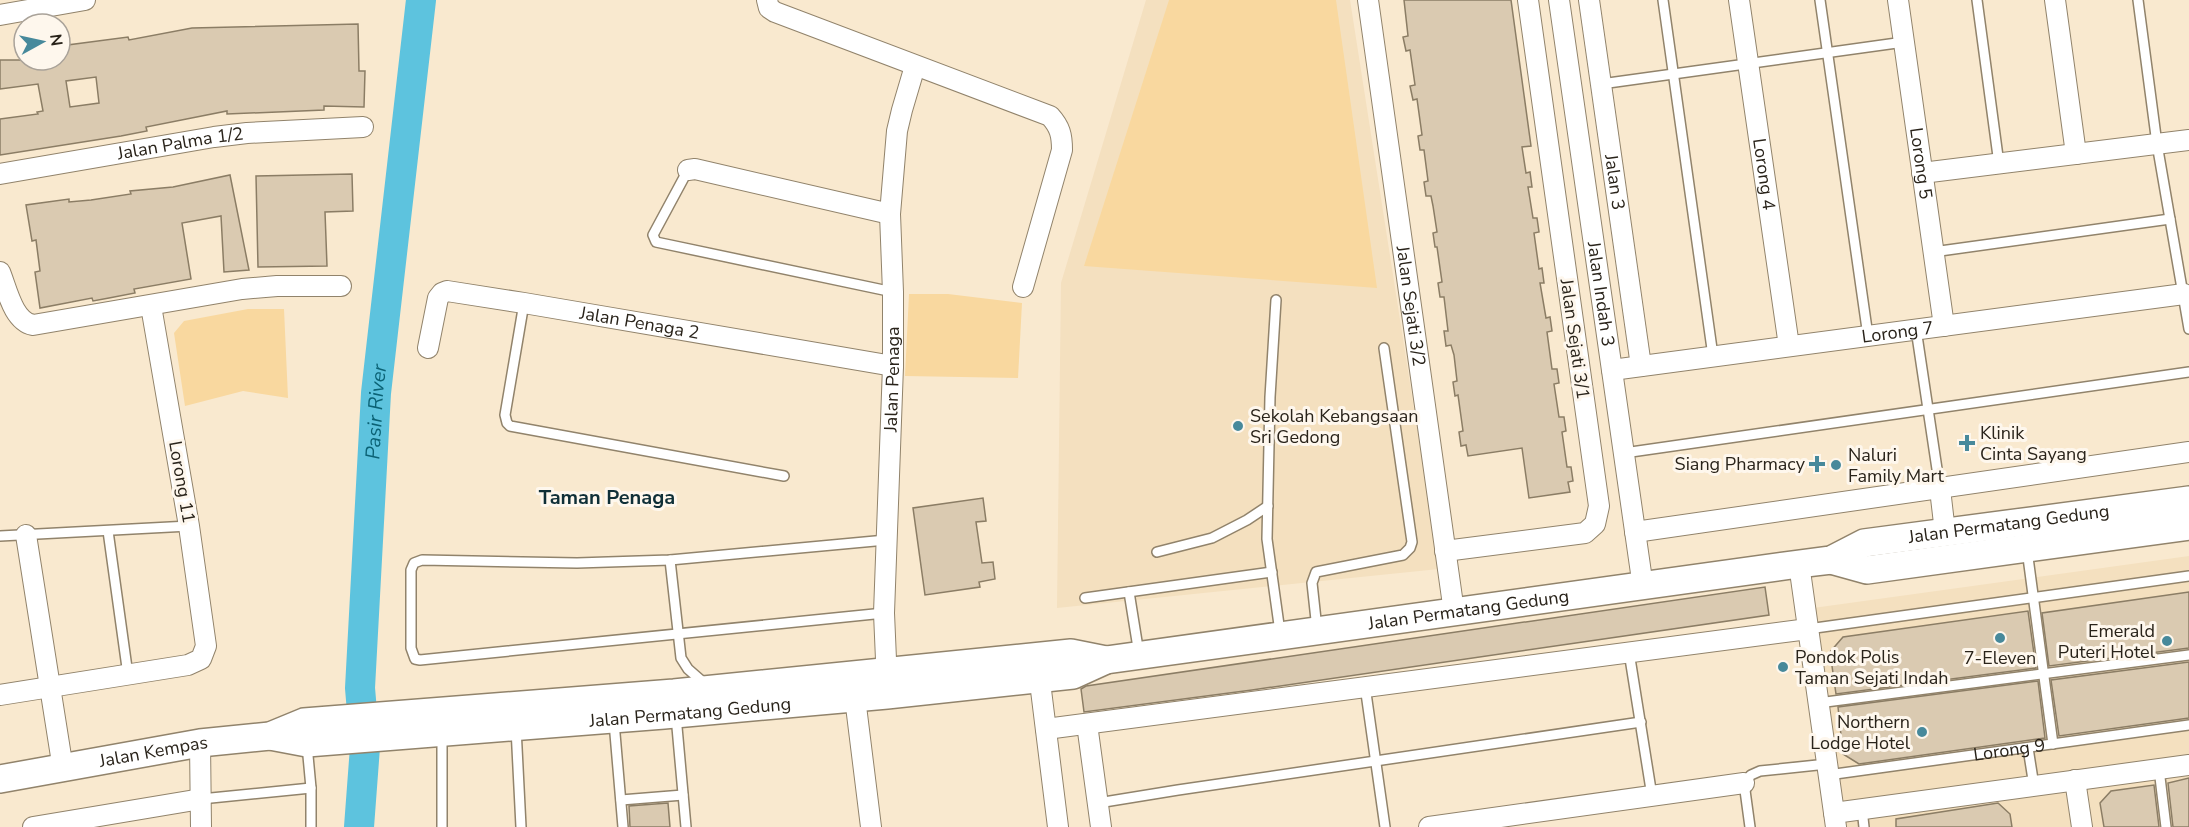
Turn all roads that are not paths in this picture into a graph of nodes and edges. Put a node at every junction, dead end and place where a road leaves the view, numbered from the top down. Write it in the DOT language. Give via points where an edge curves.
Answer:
graph roads {
  1 [pos="85,0"];
  2 [pos="1368,0"];
  3 [pos="1528,0"];
  4 [pos="1560,0"];
  5 [pos="1590,0"];
  6 [pos="1663,0"];
  7 [pos="1739,0"];
  8 [pos="1820,0"];
  9 [pos="1898,0"];
  10 [pos="1977,0"];
  11 [pos="2055,0"];
  12 [pos="2138,0"];
  13 [pos="768,4"];
  14 [pos="0,15"];
  15 [pos="1904,42"];
  16 [pos="1827,53"];
  17 [pos="1749,64"];
  18 [pos="915,66"];
  19 [pos="1673,74"];
  20 [pos="1601,84"];
  21 [pos="363,127"];
  22 [pos="2189,140"];
  23 [pos="2157,144"];
  24 [pos="2076,154"];
  25 [pos="2000,164"];
  26 [pos="688,170"];
  27 [pos="1923,173"];
  28 [pos="0,174"];
  29 [pos="890,214"];
  30 [pos="2170,219"];
  31 [pos="1933,252"];
  32 [pos="0,272"];
  33 [pos="341,286"];
  34 [pos="1023,287"];
  35 [pos="893,292"];
  36 [pos="2184,294"];
  37 [pos="1276,300"];
  38 [pos="524,303"];
  39 [pos="151,306"];
  40 [pos="1944,326"];
  41 [pos="1916,329"];
  42 [pos="2189,329"];
  43 [pos="1868,336"];
  44 [pos="1789,346"];
  45 [pos="429,348"];
  46 [pos="1384,348"];
  47 [pos="1713,356"];
  48 [pos="893,366"];
  49 [pos="1641,366"];
  50 [pos="1612,370"];
  51 [pos="2189,372"];
  52 [pos="1928,409"];
  53 [pos="2189,452"];
  54 [pos="1624,453"];
  55 [pos="784,476"];
  56 [pos="1940,489"];
  57 [pos="2189,500"];
  58 [pos="1268,506"];
  59 [pos="189,526"];
  60 [pos="2189,526"];
  61 [pos="108,531"];
  62 [pos="1635,532"];
  63 [pos="1945,532"];
  64 [pos="26,535"];
  65 [pos="0,536"];
  66 [pos="886,540"];
  67 [pos="2026,549"];
  68 [pos="1445,551"];
  69 [pos="1156,552"];
  70 [pos="670,560"];
  71 [pos="1831,560"];
  72 [pos="1799,564"];
  73 [pos="1272,572"];
  74 [pos="2189,576"];
  75 [pos="1643,587"];
  76 [pos="1129,592"];
  77 [pos="2034,597"];
  78 [pos="1085,598"];
  79 [pos="1454,612"];
  80 [pos="884,613"];
  81 [pos="1808,629"];
  82 [pos="1317,632"];
  83 [pos="678,635"];
  84 [pos="1281,637"];
  85 [pos="1629,652"];
  86 [pos="2189,655"];
  87 [pos="1139,656"];
  88 [pos="1038,668"];
  89 [pos="2043,673"];
  90 [pos="128,675"];
  91 [pos="887,683"];
  92 [pos="1365,686"];
  93 [pos="50,688"];
  94 [pos="712,689"];
  95 [pos="0,695"];
  96 [pos="855,698"];
  97 [pos="1818,703"];
  98 [pos="676,714"];
  99 [pos="614,719"];
  100 [pos="1641,722"];
  101 [pos="1087,724"];
  102 [pos="384,725"];
  103 [pos="2189,725"];
  104 [pos="516,726"];
  105 [pos="1046,729"];
  106 [pos="442,732"];
  107 [pos="305,733"];
  108 [pos="200,743"];
  109 [pos="2053,744"];
  110 [pos="2028,748"];
  111 [pos="1376,761"];
  112 [pos="2189,765"];
  113 [pos="63,769"];
  114 [pos="2159,769"];
  115 [pos="1828,770"];
  116 [pos="0,779"];
  117 [pos="2075,780"];
  118 [pos="1744,783"];
  119 [pos="2034,786"];
  120 [pos="311,788"];
  121 [pos="683,795"];
  122 [pos="1652,796"];
  123 [pos="201,800"];
  124 [pos="621,800"];
  125 [pos="1098,803"];
  126 [pos="1863,818"];
  127 [pos="1835,820"];
  128 [pos="33,827"];
  129 [pos="201,827"];
  130 [pos="311,827"];
  131 [pos="442,827"];
  132 [pos="521,827"];
  133 [pos="623,827"];
  134 [pos="686,827"];
  135 [pos="871,827"];
  136 [pos="1058,827"];
  137 [pos="1101,827"];
  138 [pos="1385,827"];
  139 [pos="1429,827"];
  140 [pos="1750,827"];
  141 [pos="2082,827"];
  142 [pos="2166,827"];
  1 -- 14 [label="street"];
  2 -- 68 [label="street, Jalan Sejati 3/2"];
  3 -- 68 [label="street, Jalan Sejati 3/1" via="1599,506 1595,524 1585,533"];
  4 -- 50 [label="street, Jalan Indah 3"];
  5 -- 20 [label="street, Jalan 3"];
  6 -- 19 [label="lane"];
  7 -- 17 [label="street, Lorong 4"];
  8 -- 16 [label="lane"];
  9 -- 15 [label="street, Lorong 5"];
  10 -- 25 [label="lane"];
  11 -- 24 [label="street"];
  12 -- 23 [label="lane"];
  13 -- 18 [label="street" via="775,12"];
  15 -- 16 [label="lane"];
  15 -- 27 [label="street, Lorong 5"];
  16 -- 17 [label="lane"];
  16 -- 43 [label="lane"];
  17 -- 19 [label="lane"];
  17 -- 44 [label="street, Lorong 4"];
  18 -- 29 [label="street, Jalan Penaga" via="897,131"];
  18 -- 34 [label="street" via="1050,116 1059,125 1062,150"];
  19 -- 20 [label="lane"];
  19 -- 47 [label="lane"];
  20 -- 49 [label="street, Jalan 3"];
  21 -- 28 [label="street, Jalan Palma 1/2" via="214,137"];
  22 -- 23 [label="street"];
  23 -- 24 [label="street"];
  23 -- 30 [label="lane"];
  24 -- 25 [label="street"];
  25 -- 27 [label="street"];
  26 -- 29 [label="street"];
  26 -- 35 [label="lane" via="653,235 656,242"];
  27 -- 31 [label="street, Lorong 5"];
  29 -- 35 [label="street, Jalan Penaga"];
  30 -- 31 [label="lane"];
  30 -- 36 [label="lane"];
  31 -- 40 [label="street, Lorong 5"];
  32 -- 39 [label="street" via="18,317 25,324"];
  33 -- 39 [label="street" via="242,289"];
  35 -- 48 [label="street, Jalan Penaga"];
  36 -- 40 [label="street, Lorong 7"];
  36 -- 42 [label="lane"];
  37 -- 58 [label="lane"];
  38 -- 45 [label="street, Jalan Penaga 2" via="442,293"];
  38 -- 48 [label="street, Jalan Penaga 2"];
  38 -- 55 [label="lane" via="505,415 510,426"];
  39 -- 59 [label="street, Lorong 11"];
  40 -- 41 [label="street, Lorong 7"];
  41 -- 43 [label="street, Lorong 7"];
  41 -- 52 [label="lane"];
  43 -- 44 [label="street, Lorong 7"];
  44 -- 47 [label="street, Lorong 7"];
  46 -- 82 [label="lane" via="1412,542 1403,555 1316,572 1311,583"];
  47 -- 49 [label="street, Lorong 7"];
  48 -- 66 [label="street, Jalan Penaga"];
  49 -- 50 [label="street, Lorong 7"];
  50 -- 54 [label="street, Jalan Indah 3"];
  51 -- 52 [label="lane"];
  52 -- 54 [label="lane"];
  52 -- 56 [label="lane"];
  53 -- 56 [label="street"];
  54 -- 62 [label="street, Jalan Indah 3"];
  56 -- 62 [label="street"];
  56 -- 63 [label="street"];
  57 -- 63 [label="main road, Jalan Permatang Gedung"];
  58 -- 69 [label="lane" via="1212,538"];
  58 -- 73 [label="lane"];
  59 -- 61 [label="lane"];
  59 -- 90 [label="street, Lorong 11" via="206,646 201,659 188,665"];
  60 -- 67 [label="main road, Jalan Permatang Gedung"];
  61 -- 64 [label="lane"];
  61 -- 90 [label="lane"];
  62 -- 75 [label="street, Jalan Indah 3"];
  63 -- 71 [label="main road, Jalan Permatang Gedung" via="1864,543"];
  64 -- 65 [label="lane"];
  64 -- 93 [label="street"];
  66 -- 70 [label="lane"];
  66 -- 80 [label="street, Jalan Penaga"];
  67 -- 71 [label="main road, Jalan Permatang Gedung" via="1867,570"];
  67 -- 77 [label="lane"];
  68 -- 79 [label="street, Jalan Sejati 3/2"];
  70 -- 83 [label="lane"];
  70 -- 83 [label="lane" via="422,560 414,563 411,570 411,648 415,659 425,660"];
  71 -- 72 [label="main road, Jalan Permatang Gedung"];
  72 -- 75 [label="main road, Jalan Permatang Gedung"];
  72 -- 81 [label="street"];
  73 -- 76 [label="lane"];
  73 -- 84 [label="lane"];
  74 -- 77 [label="lane"];
  75 -- 79 [label="main road, Jalan Permatang Gedung"];
  76 -- 78 [label="lane"];
  76 -- 87 [label="lane"];
  77 -- 81 [label="lane"];
  77 -- 89 [label="lane"];
  79 -- 82 [label="main road, Jalan Permatang Gedung"];
  80 -- 83 [label="lane"];
  80 -- 91 [label="street, Jalan Penaga"];
  81 -- 85 [label="street"];
  81 -- 97 [label="street"];
  82 -- 84 [label="main road, Jalan Permatang Gedung"];
  83 -- 94 [label="lane" via="681,658"];
  84 -- 87 [label="main road, Jalan Permatang Gedung"];
  85 -- 92 [label="street"];
  85 -- 100 [label="lane"];
  86 -- 89 [label="lane"];
  87 -- 88 [label="main road, Jalan Permatang Gedung" via="1106,660 1071,653"];
  88 -- 91 [label="main road, Jalan Permatang Gedung"];
  88 -- 105 [label="street"];
  89 -- 97 [label="lane"];
  89 -- 109 [label="lane"];
  90 -- 93 [label="street"];
  91 -- 94 [label="main road, Jalan Permatang Gedung"];
  91 -- 96 [label="main road, Jalan Permatang Gedung"];
  92 -- 101 [label="street"];
  92 -- 111 [label="lane"];
  93 -- 95 [label="street"];
  93 -- 113 [label="street"];
  94 -- 102 [label="main road, Jalan Permatang Gedung"];
  96 -- 98 [label="main road, Jalan Permatang Gedung"];
  96 -- 135 [label="street"];
  97 -- 115 [label="street"];
  98 -- 99 [label="main road, Jalan Permatang Gedung"];
  98 -- 121 [label="lane"];
  99 -- 104 [label="main road, Jalan Permatang Gedung"];
  99 -- 124 [label="lane"];
  100 -- 111 [label="lane"];
  100 -- 122 [label="lane"];
  101 -- 105 [label="street"];
  101 -- 125 [label="street"];
  102 -- 106 [label="main road, Jalan Permatang Gedung"];
  102 -- 107 [label="main road, Jalan Permatang Gedung"];
  103 -- 109 [label="lane, Lorong 9"];
  104 -- 106 [label="main road, Jalan Permatang Gedung"];
  104 -- 132 [label="lane"];
  105 -- 136 [label="street"];
  106 -- 131 [label="lane"];
  107 -- 108 [label="main road, Jalan Kempas"];
  107 -- 120 [label="lane"];
  108 -- 113 [label="main road, Jalan Kempas"];
  108 -- 123 [label="street"];
  109 -- 110 [label="lane, Lorong 9"];
  110 -- 115 [label="lane, Lorong 9"];
  110 -- 119 [label="lane"];
  111 -- 125 [label="lane"];
  111 -- 138 [label="lane"];
  112 -- 114 [label="street"];
  113 -- 116 [label="main road, Jalan Kempas"];
  114 -- 117 [label="street"];
  114 -- 142 [label="lane"];
  115 -- 118 [label="lane, Lorong 9" via="1760,771"];
  115 -- 127 [label="street"];
  117 -- 119 [label="street"];
  117 -- 141 [label="street"];
  118 -- 122 [label="street"];
  118 -- 140 [label="lane"];
  119 -- 126 [label="street"];
  120 -- 123 [label="lane"];
  120 -- 130 [label="lane"];
  121 -- 124 [label="lane"];
  121 -- 134 [label="lane"];
  122 -- 139 [label="street"];
  123 -- 128 [label="street"];
  123 -- 129 [label="street"];
  124 -- 133 [label="lane"];
  125 -- 137 [label="street"];
  126 -- 127 [label="street"];
}
